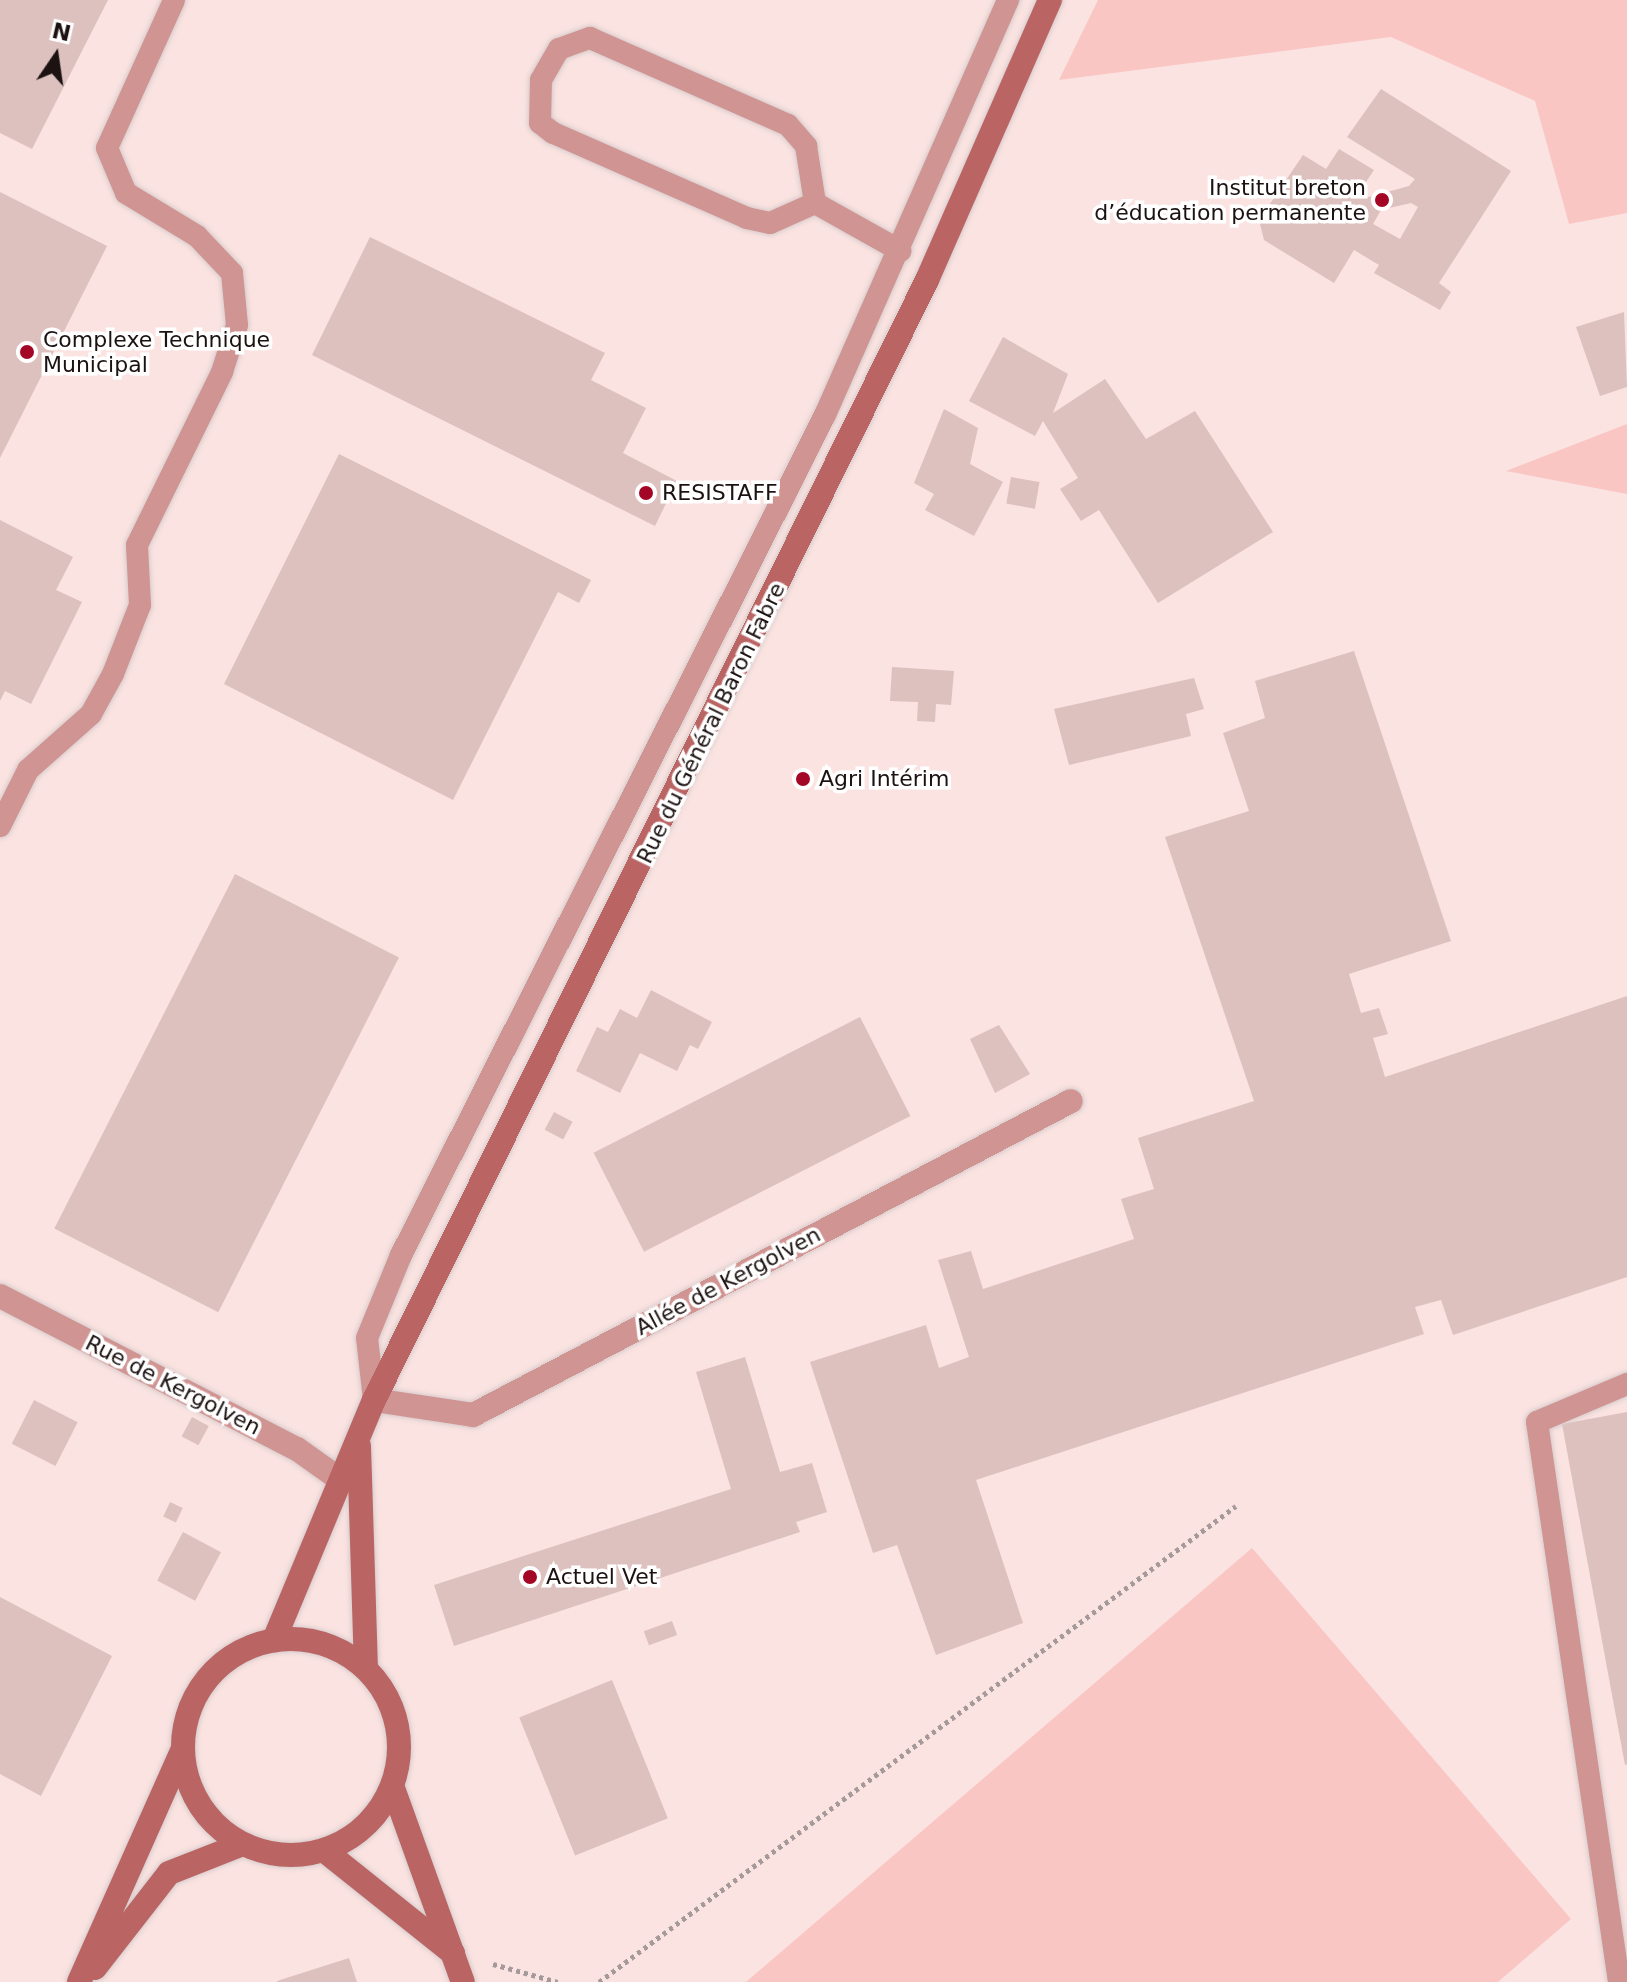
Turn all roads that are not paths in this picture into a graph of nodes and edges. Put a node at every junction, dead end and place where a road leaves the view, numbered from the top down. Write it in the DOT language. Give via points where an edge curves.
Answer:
graph roads {
  1 [pos="174,0"];
  2 [pos="1008,0"];
  3 [pos="1050,0"];
  4 [pos="815,203"];
  5 [pos="901,251"];
  6 [pos="0,826"];
  7 [pos="1071,1101"];
  8 [pos="0,1296"];
  9 [pos="1627,1384"];
  10 [pos="374,1400"];
  11 [pos="359,1439"];
  12 [pos="342,1481"];
  13 [pos="274,1640"];
  14 [pos="366,1668"];
  15 [pos="182,1751"];
  16 [pos="393,1788"];
  17 [pos="243,1844"];
  18 [pos="325,1851"];
  19 [pos="453,1953"];
  20 [pos="82,1982"];
  21 [pos="463,1982"];
  22 [pos="1619,1982"];
  1 -- 6 [label="lane" via="107,148 126,193 197,236 232,273 237,325 222,372 137,545 140,605 113,674 91,714 28,770"];
  2 -- 5 [label="lane"];
  3 -- 10 [label="main road, Rue du Général Baron Fabre" via="927,280"];
  4 -- 4 [label="lane" via="806,146 788,125 590,38 559,49 541,80 540,123 553,133 747,218 770,223"];
  4 -- 5 [label="lane"];
  5 -- 10 [label="lane" via="401,1255 367,1338"];
  7 -- 10 [label="street, Allée de Kergolven" via="473,1415"];
  8 -- 12 [label="street, Rue de Kergolven" via="297,1449"];
  9 -- 22 [label="lane" via="1537,1422"];
  10 -- 11 [label="main road, Rue du Général Baron Fabre"];
  11 -- 12 [label="main road, Rue du Général Baron Fabre"];
  11 -- 14 [label="main road, Rue du Général Baron Fabre"];
  12 -- 13 [label="main road, Rue du Général Baron Fabre"];
  13 -- 14 [label="main road" via="317,1643"];
  13 -- 15 [label="main road" via="218,1667 186,1720"];
  14 -- 16 [label="main road" via="398,1723"];
  15 -- 17 [label="main road" via="200,1806"];
  15 -- 20 [label="main road"];
  16 -- 18 [label="main road" via="376,1815"];
  16 -- 19 [label="main road"];
  17 -- 18 [label="main road" via="297,1855"];
  17 -- 20 [label="main road" via="169,1873"];
  18 -- 19 [label="main road"];
  19 -- 21 [label="main road"];
}
